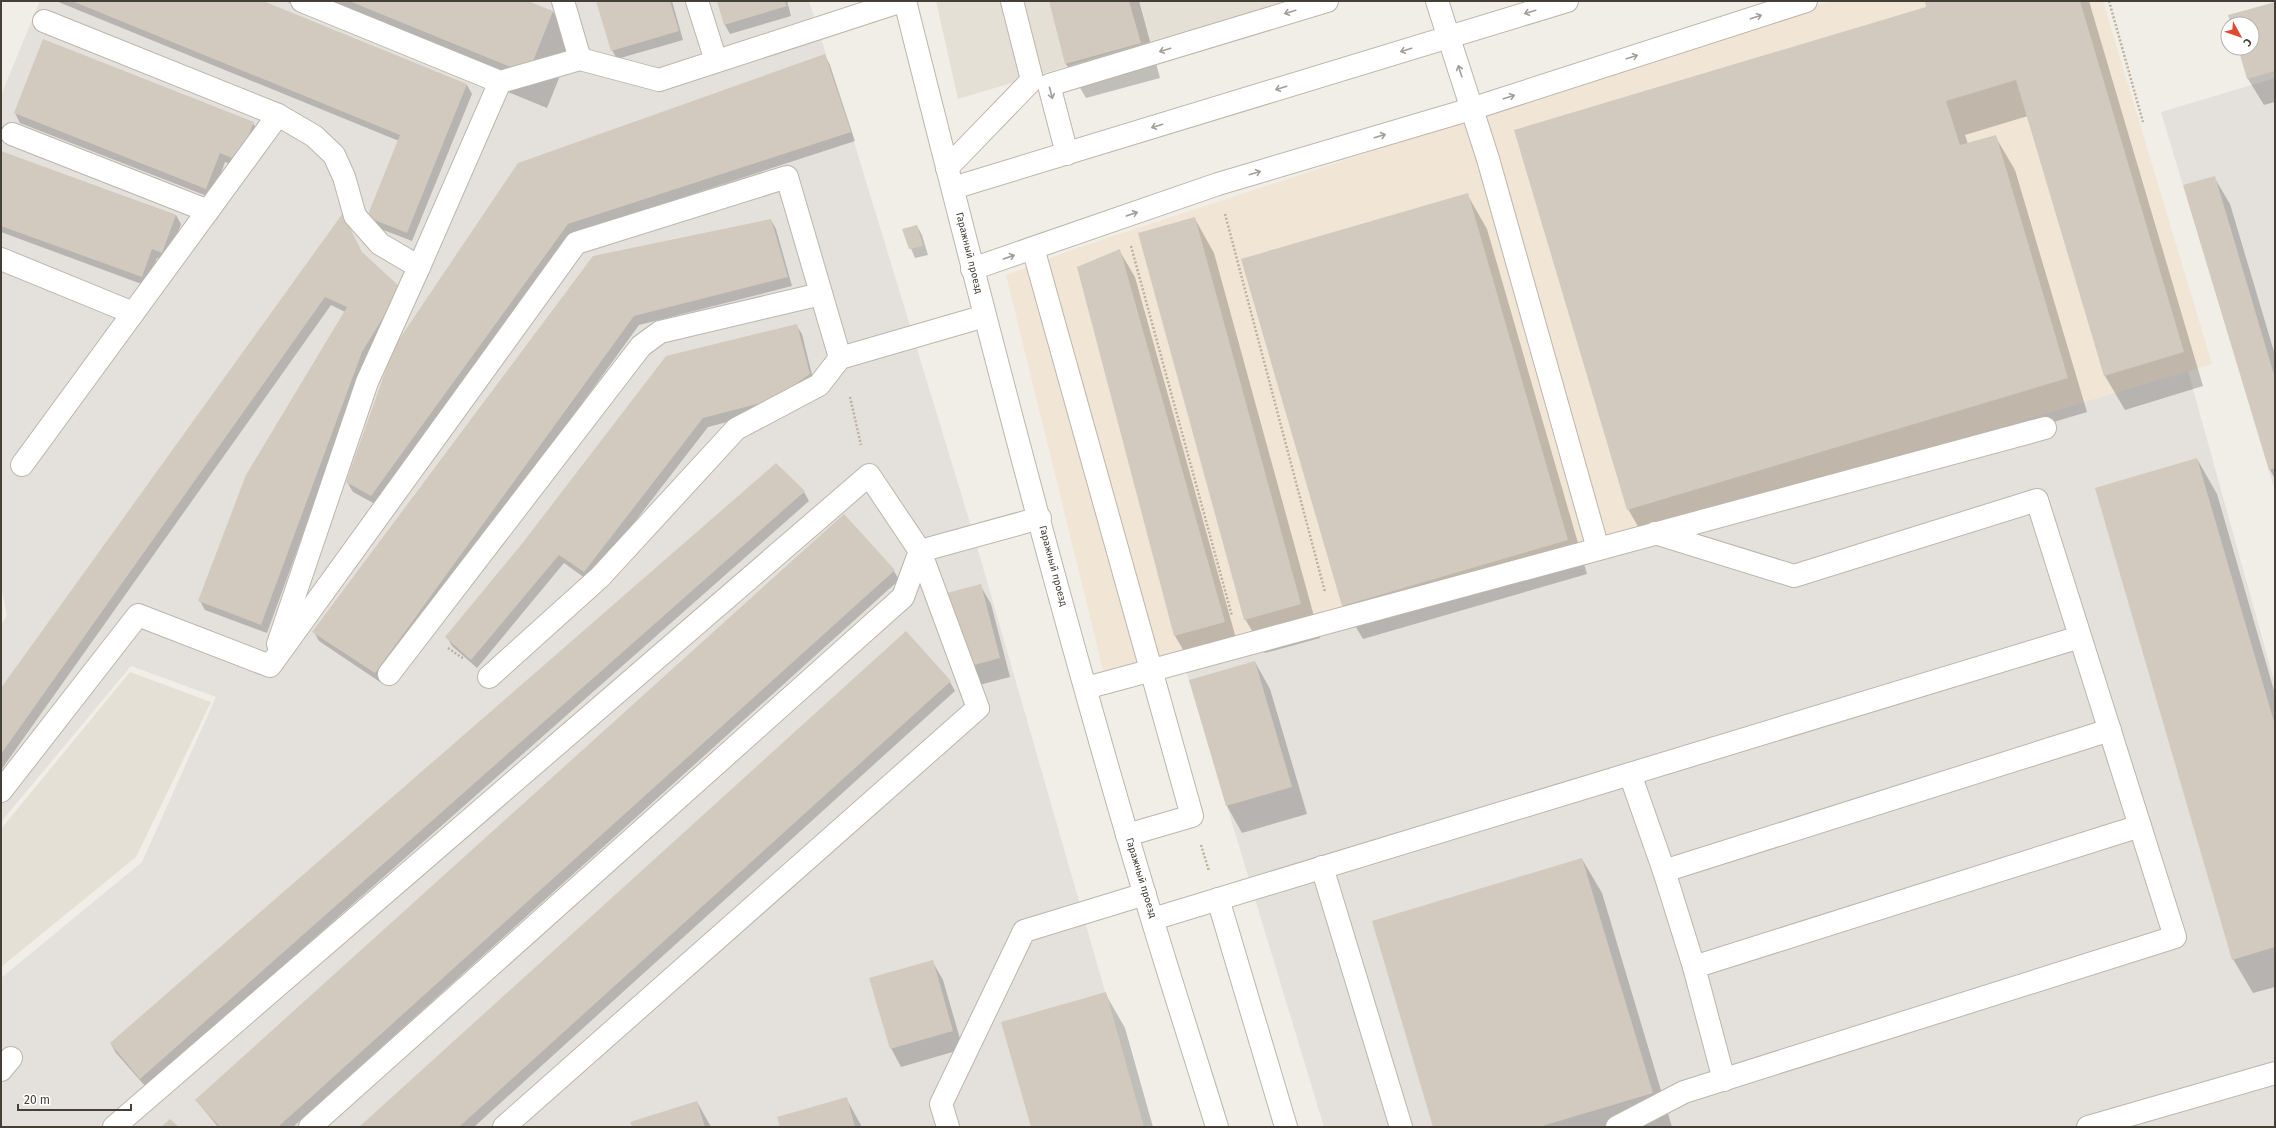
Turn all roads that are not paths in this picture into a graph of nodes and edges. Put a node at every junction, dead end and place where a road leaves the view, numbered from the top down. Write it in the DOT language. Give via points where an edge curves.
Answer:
graph roads {
  1 [pos="302,1"];
  2 [pos="563,1"];
  3 [pos="697,1"];
  4 [pos="902,1"];
  5 [pos="906,1"];
  6 [pos="1012,1"];
  7 [pos="1327,1"];
  8 [pos="1437,1"];
  9 [pos="1567,1"];
  10 [pos="1806,1"];
  11 [pos="44,21"];
  12 [pos="1449,37"];
  13 [pos="580,59"];
  14 [pos="716,61"];
  15 [pos="500,82"];
  16 [pos="1472,108"];
  17 [pos="278,115"];
  18 [pos="12,134"];
  19 [pos="1067,154"];
  20 [pos="950,178"];
  21 [pos="208,211"];
  22 [pos="1033,248"];
  23 [pos="1,259"];
  24 [pos="419,267"];
  25 [pos="972,269"];
  26 [pos="821,294"];
  27 [pos="133,313"];
  28 [pos="985,316"];
  29 [pos="840,358"];
  30 [pos="2045,428"];
  31 [pos="22,466"];
  32 [pos="1040,518"];
  33 [pos="1655,533"];
  34 [pos="1598,549"];
  35 [pos="920,551"];
  36 [pos="2080,637"];
  37 [pos="270,666"];
  38 [pos="1150,670"];
  39 [pos="389,674"];
  40 [pos="489,677"];
  41 [pos="1086,688"];
  42 [pos="2110,730"];
  43 [pos="1630,774"];
  44 [pos="1,791"];
  45 [pos="2140,826"];
  46 [pos="1128,835"];
  47 [pos="1322,867"];
  48 [pos="1664,871"];
  49 [pos="1145,894"];
  50 [pos="1218,899"];
  51 [pos="1153,919"];
  52 [pos="1694,967"];
  53 [pos="2275,1073"];
  54 [pos="1724,1080"];
  55 [pos="114,1127"];
  56 [pos="310,1127"];
  57 [pos="504,1127"];
  58 [pos="948,1127"];
  59 [pos="1217,1127"];
  60 [pos="1286,1127"];
  61 [pos="1401,1127"];
  62 [pos="1616,1127"];
  63 [pos="2088,1127"];
  1 -- 15 [label="street"];
  2 -- 13 [label="street"];
  3 -- 14 [label="street"];
  4 -- 14 [label="street"];
  5 -- 20 [label="street, Гаражный проезд"];
  6 -- 20 [label="street" via="1032,80"];
  7 -- 19 [label="street, one-way" via="1049,85"];
  8 -- 12 [label="street"];
  9 -- 12 [label="street, one-way"];
  16 -- 10 [label="street, one-way"];
  11 -- 17 [label="street"];
  16 -- 12 [label="street, one-way"];
  12 -- 19 [label="street, one-way"];
  13 -- 14 [label="street" via="659,80"];
  13 -- 15 [label="street"];
  15 -- 24 [label="street"];
  22 -- 16 [label="street, one-way" via="1218,184"];
  16 -- 34 [label="street"];
  17 -- 21 [label="street"];
  17 -- 24 [label="street" via="314,136 334,155 344,177 355,216 380,244"];
  18 -- 21 [label="street"];
  19 -- 20 [label="street"];
  20 -- 25 [label="street, Гаражный проезд"];
  21 -- 27 [label="street"];
  25 -- 22 [label="street, one-way"];
  22 -- 38 [label="street"];
  23 -- 27 [label="street"];
  24 -- 37 [label="street" via="367,382"];
  25 -- 28 [label="street, Гаражный проезд"];
  26 -- 29 [label="street"];
  26 -- 37 [label="street" via="787,177 576,243"];
  26 -- 39 [label="street" via="660,332 641,346"];
  27 -- 31 [label="street"];
  28 -- 29 [label="street"];
  28 -- 32 [label="street, Гаражный проезд"];
  29 -- 40 [label="street" via="819,385 736,429 600,577"];
  30 -- 33 [label="street"];
  32 -- 35 [label="street"];
  32 -- 41 [label="street, Гаражный проезд"];
  33 -- 34 [label="street"];
  33 -- 36 [label="street" via="1794,576 2037,500"];
  34 -- 38 [label="street"];
  35 -- 55 [label="street" via="869,475"];
  35 -- 56 [label="street" via="903,598"];
  35 -- 57 [label="street" via="978,708"];
  36 -- 42 [label="street"];
  36 -- 43 [label="street"];
  37 -- 44 [label="street" via="138,615"];
  38 -- 41 [label="street"];
  38 -- 46 [label="street" via="1192,816"];
  41 -- 46 [label="street, Гаражный проезд"];
  42 -- 45 [label="street"];
  42 -- 48 [label="street"];
  43 -- 47 [label="street"];
  43 -- 48 [label="street"];
  45 -- 52 [label="street"];
  45 -- 54 [label="street" via="2175,936"];
  46 -- 49 [label="street, Гаражный проезд"];
  47 -- 50 [label="street"];
  47 -- 61 [label="street"];
  48 -- 52 [label="street"];
  49 -- 51 [label="street, Гаражный проезд"];
  49 -- 58 [label="street" via="1024,931 941,1104"];
  50 -- 51 [label="street"];
  50 -- 60 [label="street"];
  51 -- 59 [label="street, Гаражный проезд"];
  52 -- 54 [label="street"];
  53 -- 63 [label="street"];
  54 -- 62 [label="street" via="1684,1092"];
}
